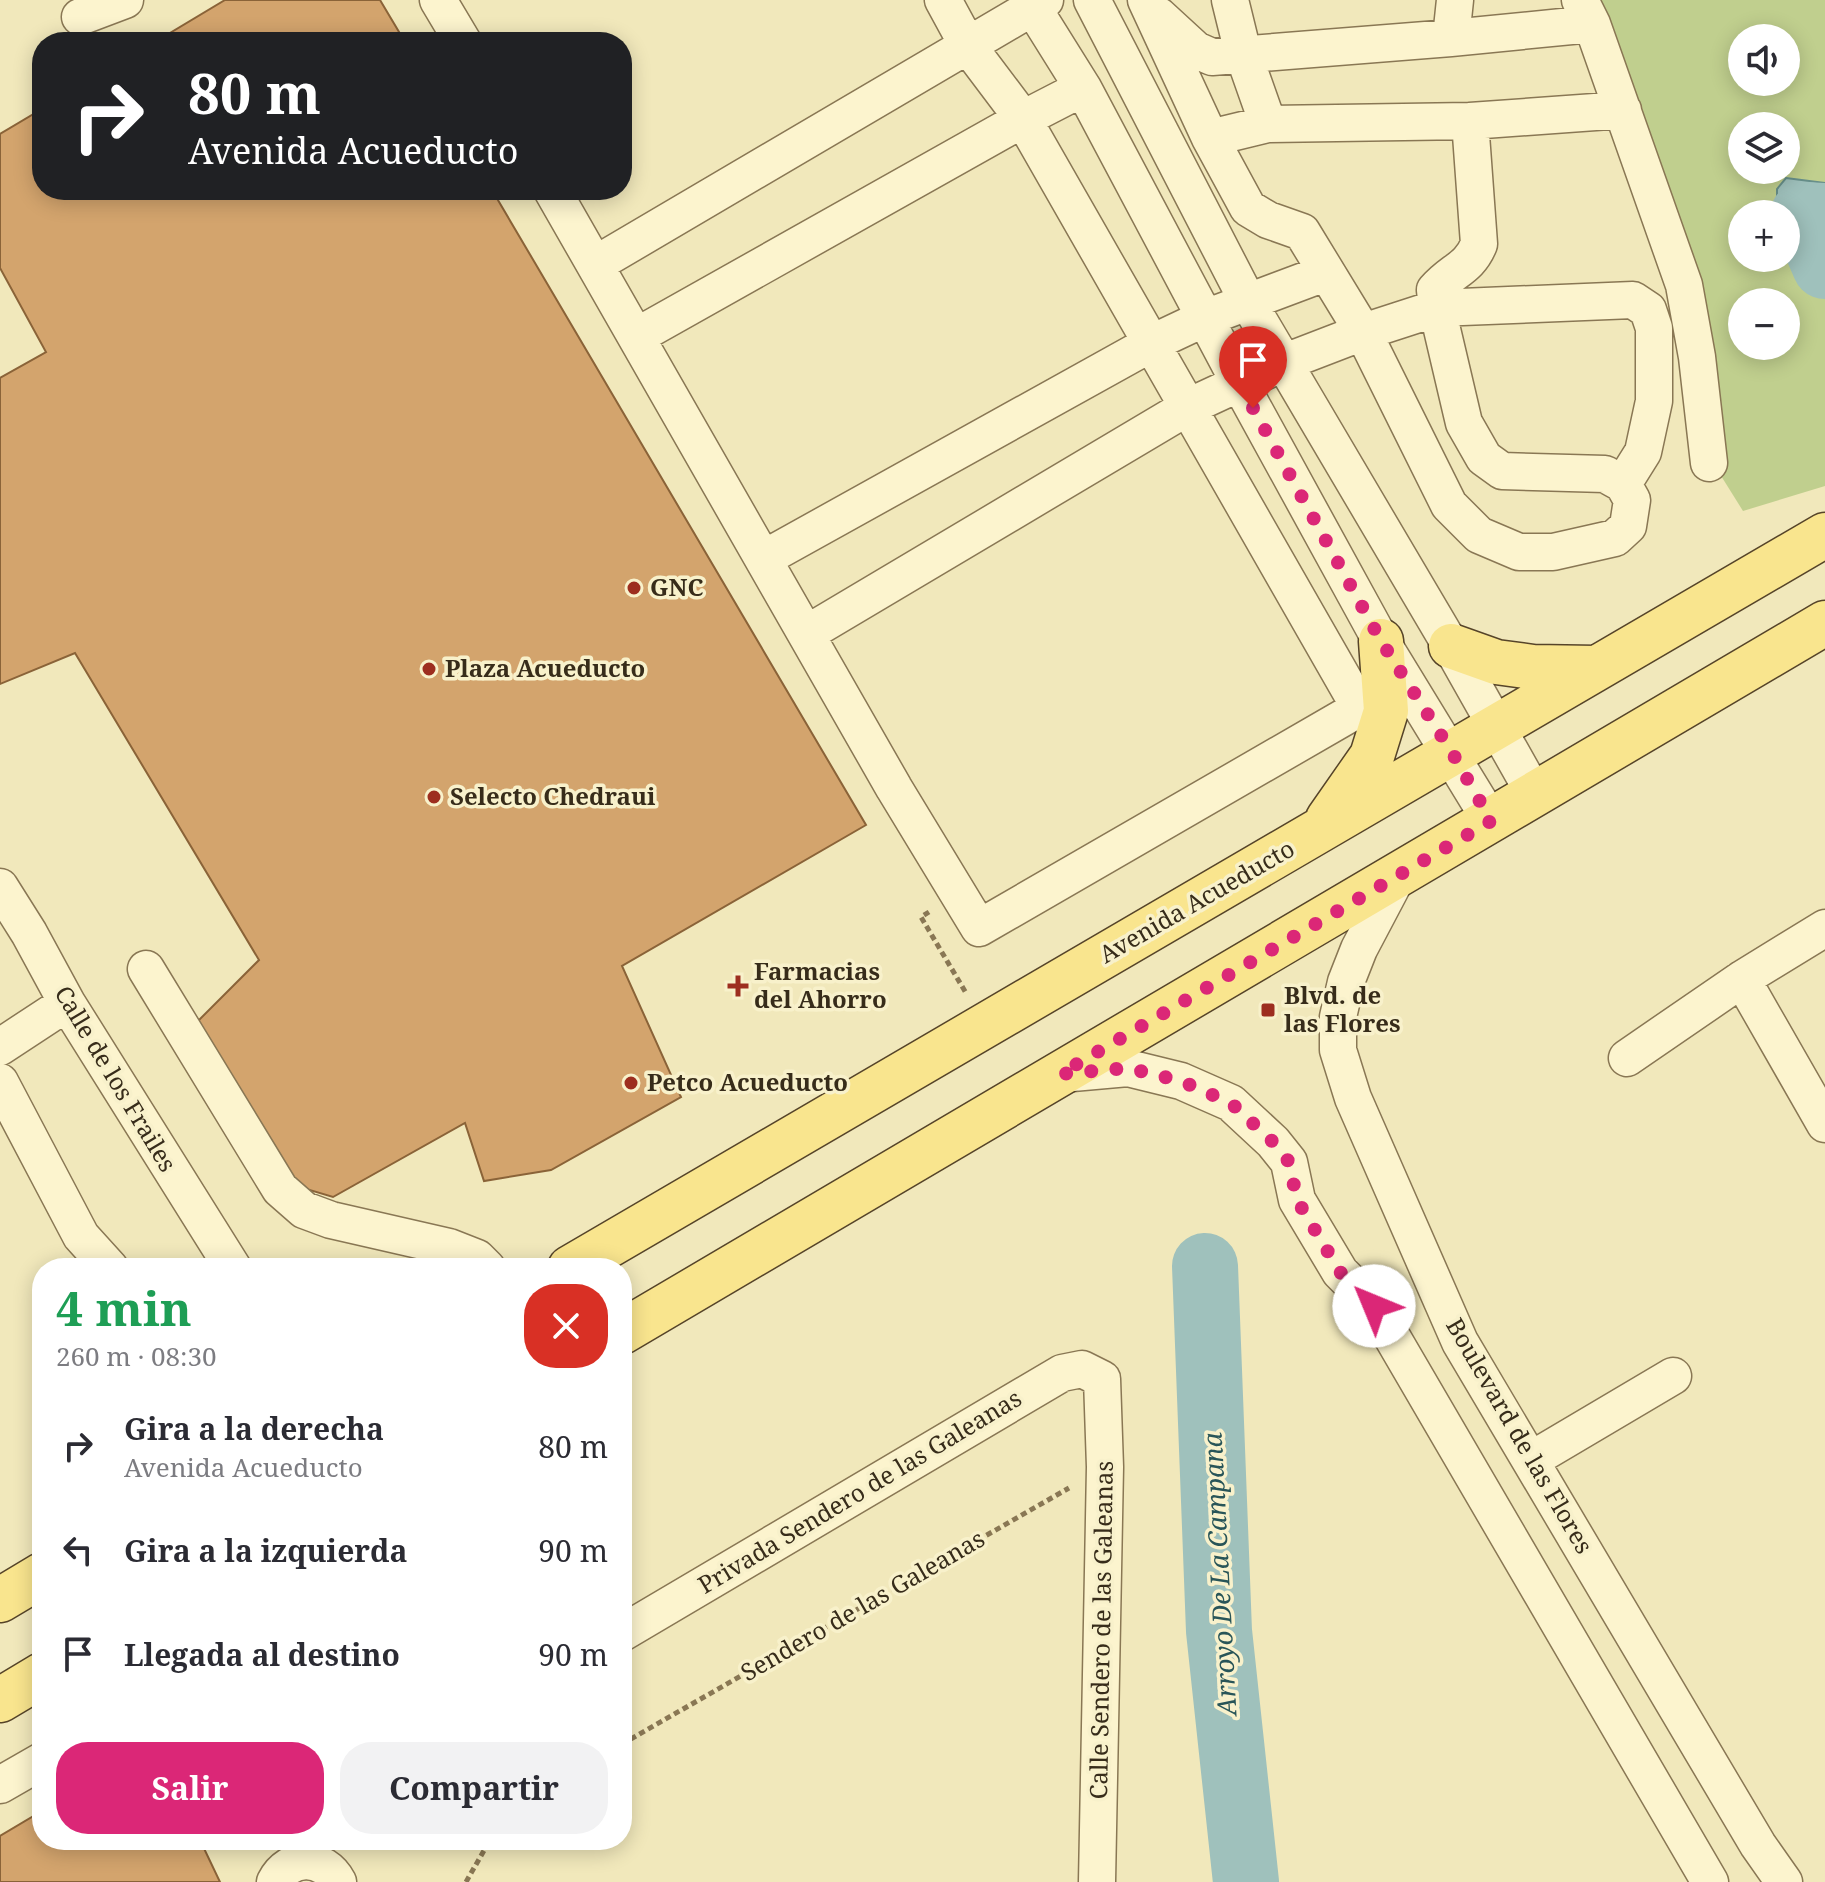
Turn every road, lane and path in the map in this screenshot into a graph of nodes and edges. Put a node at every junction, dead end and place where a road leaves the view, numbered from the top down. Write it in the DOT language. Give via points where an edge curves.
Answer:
graph roads {
  1 [pos="125,0"];
  2 [pos="438,0"];
  3 [pos="943,0"];
  4 [pos="1092,0"];
  5 [pos="1230,0"];
  6 [pos="1455,0"];
  7 [pos="1035,3"];
  8 [pos="1147,4"];
  9 [pos="1586,12"];
  10 [pos="80,17"];
  11 [pos="457,32"];
  12 [pos="1451,38"];
  13 [pos="968,46"];
  14 [pos="1243,53"];
  15 [pos="1083,88"];
  16 [pos="1623,110"];
  17 [pos="1023,119"];
  18 [pos="1470,121"];
  19 [pos="1268,124"];
  20 [pos="1210,138"];
  21 [pos="558,200"];
  22 [pos="596,264"];
  23 [pos="1325,273"];
  24 [pos="1248,302"];
  25 [pos="1437,308"];
  26 [pos="1205,318"];
  27 [pos="1363,332"];
  28 [pos="637,336"];
  29 [pos="1152,343"];
  30 [pos="1285,362"];
  31 [pos="1239,382"];
  32 [pos="1188,407"];
  33 [pos="1484,458"];
  34 [pos="1709,463"];
  35 [pos="1623,484"];
  36 [pos="1449,505"];
  37 [pos="1825,535"];
  38 [pos="763,559"];
  39 [pos="1825,623"];
  40 [pos="806,634"];
  41 [pos="1381,641"];
  42 [pos="1451,646"];
  43 [pos="1597,668"];
  44 [pos="1499,728"];
  45 [pos="1453,754"];
  46 [pos="1535,795"];
  47 [pos="1491,821"];
  48 [pos="1320,831"];
  49 [pos="1398,875"];
  50 [pos="0,887"];
  51 [pos="1825,928"];
  52 [pos="146,969"];
  53 [pos="1742,979"];
  54 [pos="67,1003"];
  55 [pos="0,1047"];
  56 [pos="1627,1058"];
  57 [pos="1060,1074"];
  58 [pos="0,1082"];
  59 [pos="1825,1124"];
  60 [pos="101,1258"];
  61 [pos="227,1258"];
  62 [pos="477,1258"];
  63 [pos="587,1258"];
  64 [pos="632,1326"];
  65 [pos="1673,1376"];
  66 [pos="1102,1379"];
  67 [pos="1531,1460"];
  68 [pos="1105,1467"];
  69 [pos="1549,1492"];
  70 [pos="1498,1519"];
  71 [pos="32,1581"];
  72 [pos="0,1600"];
  73 [pos="632,1627"];
  74 [pos="32,1681"];
  75 [pos="0,1700"];
  76 [pos="632,1738"];
  77 [pos="32,1767"];
  78 [pos="0,1785"];
  79 [pos="484,1850"];
  80 [pos="466,1882"];
  81 [pos="1097,1882"];
  82 [pos="1710,1882"];
  83 [pos="1784,1882"];
  1 -- 10 [label="street"];
  2 -- 11 [label="street"];
  3 -- 13 [label="street"];
  4 -- 24 [label="street"];
  5 -- 14 [label="street"];
  6 -- 12 [label="street"];
  7 -- 13 [label="street"];
  7 -- 15 [label="street"];
  8 -- 14 [label="street" via="1196,50 1212,57"];
  8 -- 20 [label="street"];
  9 -- 12 [label="street"];
  9 -- 16 [label="street"];
  12 -- 14 [label="street"];
  13 -- 17 [label="street"];
  13 -- 22 [label="street"];
  14 -- 19 [label="street"];
  15 -- 17 [label="street"];
  15 -- 26 [label="street"];
  16 -- 18 [label="street"];
  16 -- 34 [label="street" via="1684,285"];
  17 -- 28 [label="street"];
  17 -- 29 [label="street"];
  18 -- 19 [label="street"];
  18 -- 25 [label="street" via="1479,244 1472,260 1435,290"];
  19 -- 20 [label="street"];
  20 -- 23 [label="street" via="1248,208 1302,232"];
  21 -- 22 [label="street"];
  22 -- 28 [label="street"];
  23 -- 24 [label="street"];
  23 -- 27 [label="street"];
  24 -- 26 [label="street"];
  24 -- 30 [label="street"];
  25 -- 27 [label="street"];
  25 -- 33 [label="street" via="1464,423"];
  25 -- 35 [label="street" via="1633,300 1648,310 1654,328 1654,401 1643,452"];
  26 -- 29 [label="street"];
  26 -- 31 [label="street"];
  27 -- 30 [label="street"];
  27 -- 36 [label="street"];
  28 -- 38 [label="street"];
  29 -- 32 [label="street"];
  29 -- 38 [label="street"];
  30 -- 31 [label="street"];
  30 -- 42 [label="street"];
  31 -- 32 [label="street"];
  31 -- 41 [label="street"];
  32 -- 40 [label="street"];
  32 -- 40 [label="street" via="1360,708 979,928"];
  33 -- 35 [label="street" via="1502,471 1605,474"];
  33 -- 36 [label="street"];
  35 -- 36 [label="street" via="1632,500 1628,526 1615,538 1553,552 1519,552 1479,535"];
  37 -- 43 [label="main road, Avenida Acueducto"];
  38 -- 40 [label="street"];
  39 -- 46 [label="main road"];
  41 -- 45 [label="street"];
  41 -- 48 [label="main road" via="1386,711 1372,756"];
  42 -- 43 [label="main road" via="1496,662"];
  42 -- 44 [label="street"];
  43 -- 44 [label="main road, Avenida Acueducto"];
  44 -- 45 [label="main road, Avenida Acueducto"];
  44 -- 46 [label="street"];
  45 -- 47 [label="street"];
  45 -- 48 [label="main road, Avenida Acueducto"];
  46 -- 47 [label="main road"];
  47 -- 49 [label="main road"];
  48 -- 63 [label="main road, Avenida Acueducto"];
  49 -- 57 [label="main road"];
  49 -- 67 [label="street, Boulevard de las Flores" via="1346,982 1338,1050 1353,1098 1460,1342"];
  50 -- 54 [label="street, Calle de los Frailes"];
  51 -- 53 [label="street"];
  52 -- 62 [label="street" via="280,1189 304,1210"];
  53 -- 56 [label="street"];
  53 -- 59 [label="street"];
  54 -- 55 [label="street"];
  54 -- 61 [label="street, Calle de los Frailes"];
  57 -- 64 [label="main road"];
  57 -- 70 [label="street" via="1128,1068 1181,1081 1231,1103 1315,1181 1360,1261 1374,1306"];
  58 -- 60 [label="street" via="81,1236"];
  65 -- 67 [label="street"];
  66 -- 68 [label="street, Calle Sendero de las Galeanas"];
  66 -- 73 [label="street, Privada Sendero de las Galeanas" via="1082,1369 1062,1373"];
  67 -- 69 [label="street, Boulevard de las Flores"];
  68 -- 76 [label="path, Sendero de las Galeanas"];
  68 -- 81 [label="street, Calle Sendero de las Galeanas"];
  69 -- 70 [label="street"];
  69 -- 83 [label="street, Boulevard de las Flores"];
  70 -- 82 [label="street"];
  71 -- 72 [label="main road"];
  74 -- 75 [label="main road"];
  77 -- 78 [label="street"];
  79 -- 80 [label="path"];
}
